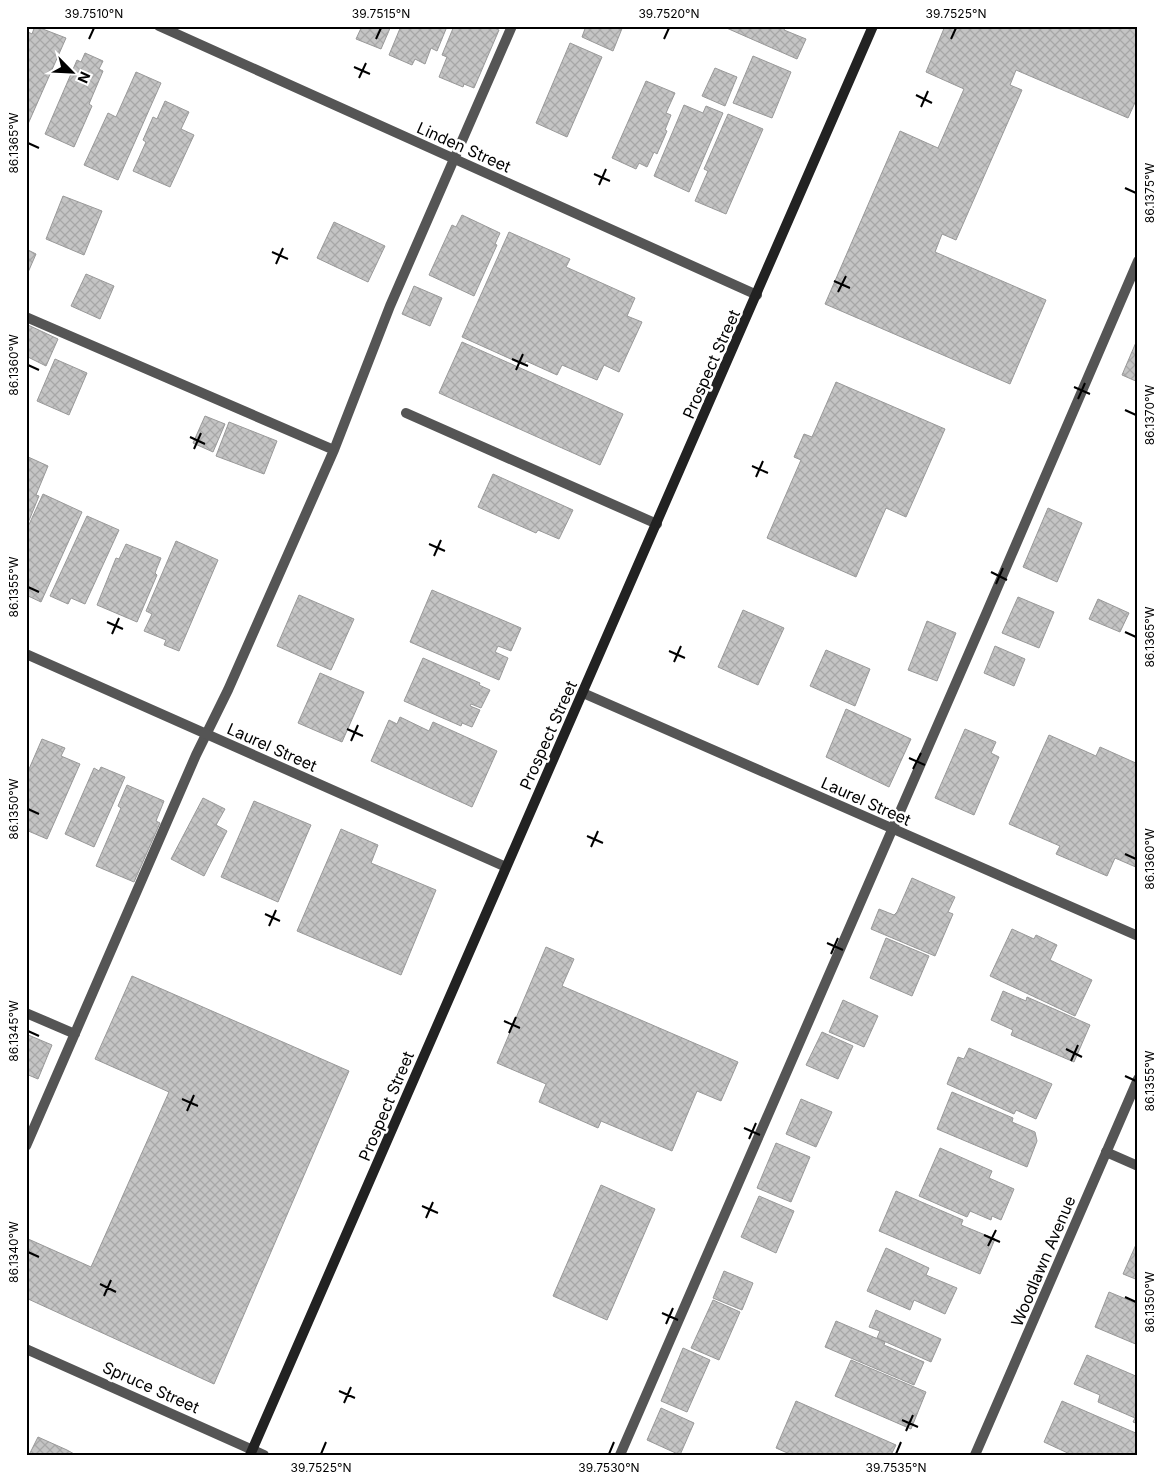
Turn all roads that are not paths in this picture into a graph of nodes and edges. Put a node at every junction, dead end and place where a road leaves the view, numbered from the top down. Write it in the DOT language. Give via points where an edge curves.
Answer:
graph roads {
  1 [pos="159,26"];
  2 [pos="512,26"];
  3 [pos="873,26"];
  4 [pos="454,159"];
  5 [pos="1138,261"];
  6 [pos="757,295"];
  7 [pos="26,317"];
  8 [pos="406,413"];
  9 [pos="334,450"];
  10 [pos="657,524"];
  11 [pos="26,654"];
  12 [pos="583,693"];
  13 [pos="206,734"];
  14 [pos="893,829"];
  15 [pos="506,867"];
  16 [pos="1138,936"];
  17 [pos="26,1013"];
  18 [pos="75,1034"];
  19 [pos="1138,1079"];
  20 [pos="26,1146"];
  21 [pos="1106,1152"];
  22 [pos="1138,1166"];
  23 [pos="26,1348"];
  24 [pos="251,1452"];
  25 [pos="264,1455"];
  26 [pos="620,1455"];
  27 [pos="975,1455"];
  1 -- 4 [label="street, Linden Street"];
  2 -- 4 [label="street"];
  3 -- 6 [label="main road, Prospect Street"];
  4 -- 6 [label="street, Linden Street"];
  4 -- 9 [label="street" via="390,306"];
  5 -- 14 [label="street"];
  6 -- 10 [label="main road, Prospect Street"];
  7 -- 9 [label="street"];
  8 -- 10 [label="street"];
  9 -- 13 [label="street"];
  10 -- 12 [label="main road, Prospect Street"];
  11 -- 13 [label="street, Laurel Street"];
  12 -- 14 [label="street, Laurel Street"];
  12 -- 15 [label="main road, Prospect Street"];
  13 -- 15 [label="street, Laurel Street"];
  13 -- 18 [label="street"];
  14 -- 16 [label="street, Laurel Street"];
  14 -- 26 [label="street"];
  15 -- 24 [label="main road, Prospect Street"];
  17 -- 18 [label="street"];
  18 -- 20 [label="street"];
  19 -- 21 [label="street, Woodlawn Avenue"];
  21 -- 22 [label="street"];
  21 -- 27 [label="street, Woodlawn Avenue"];
  23 -- 24 [label="street, Spruce Street"];
  24 -- 25 [label="street, Spruce Street"];
}
